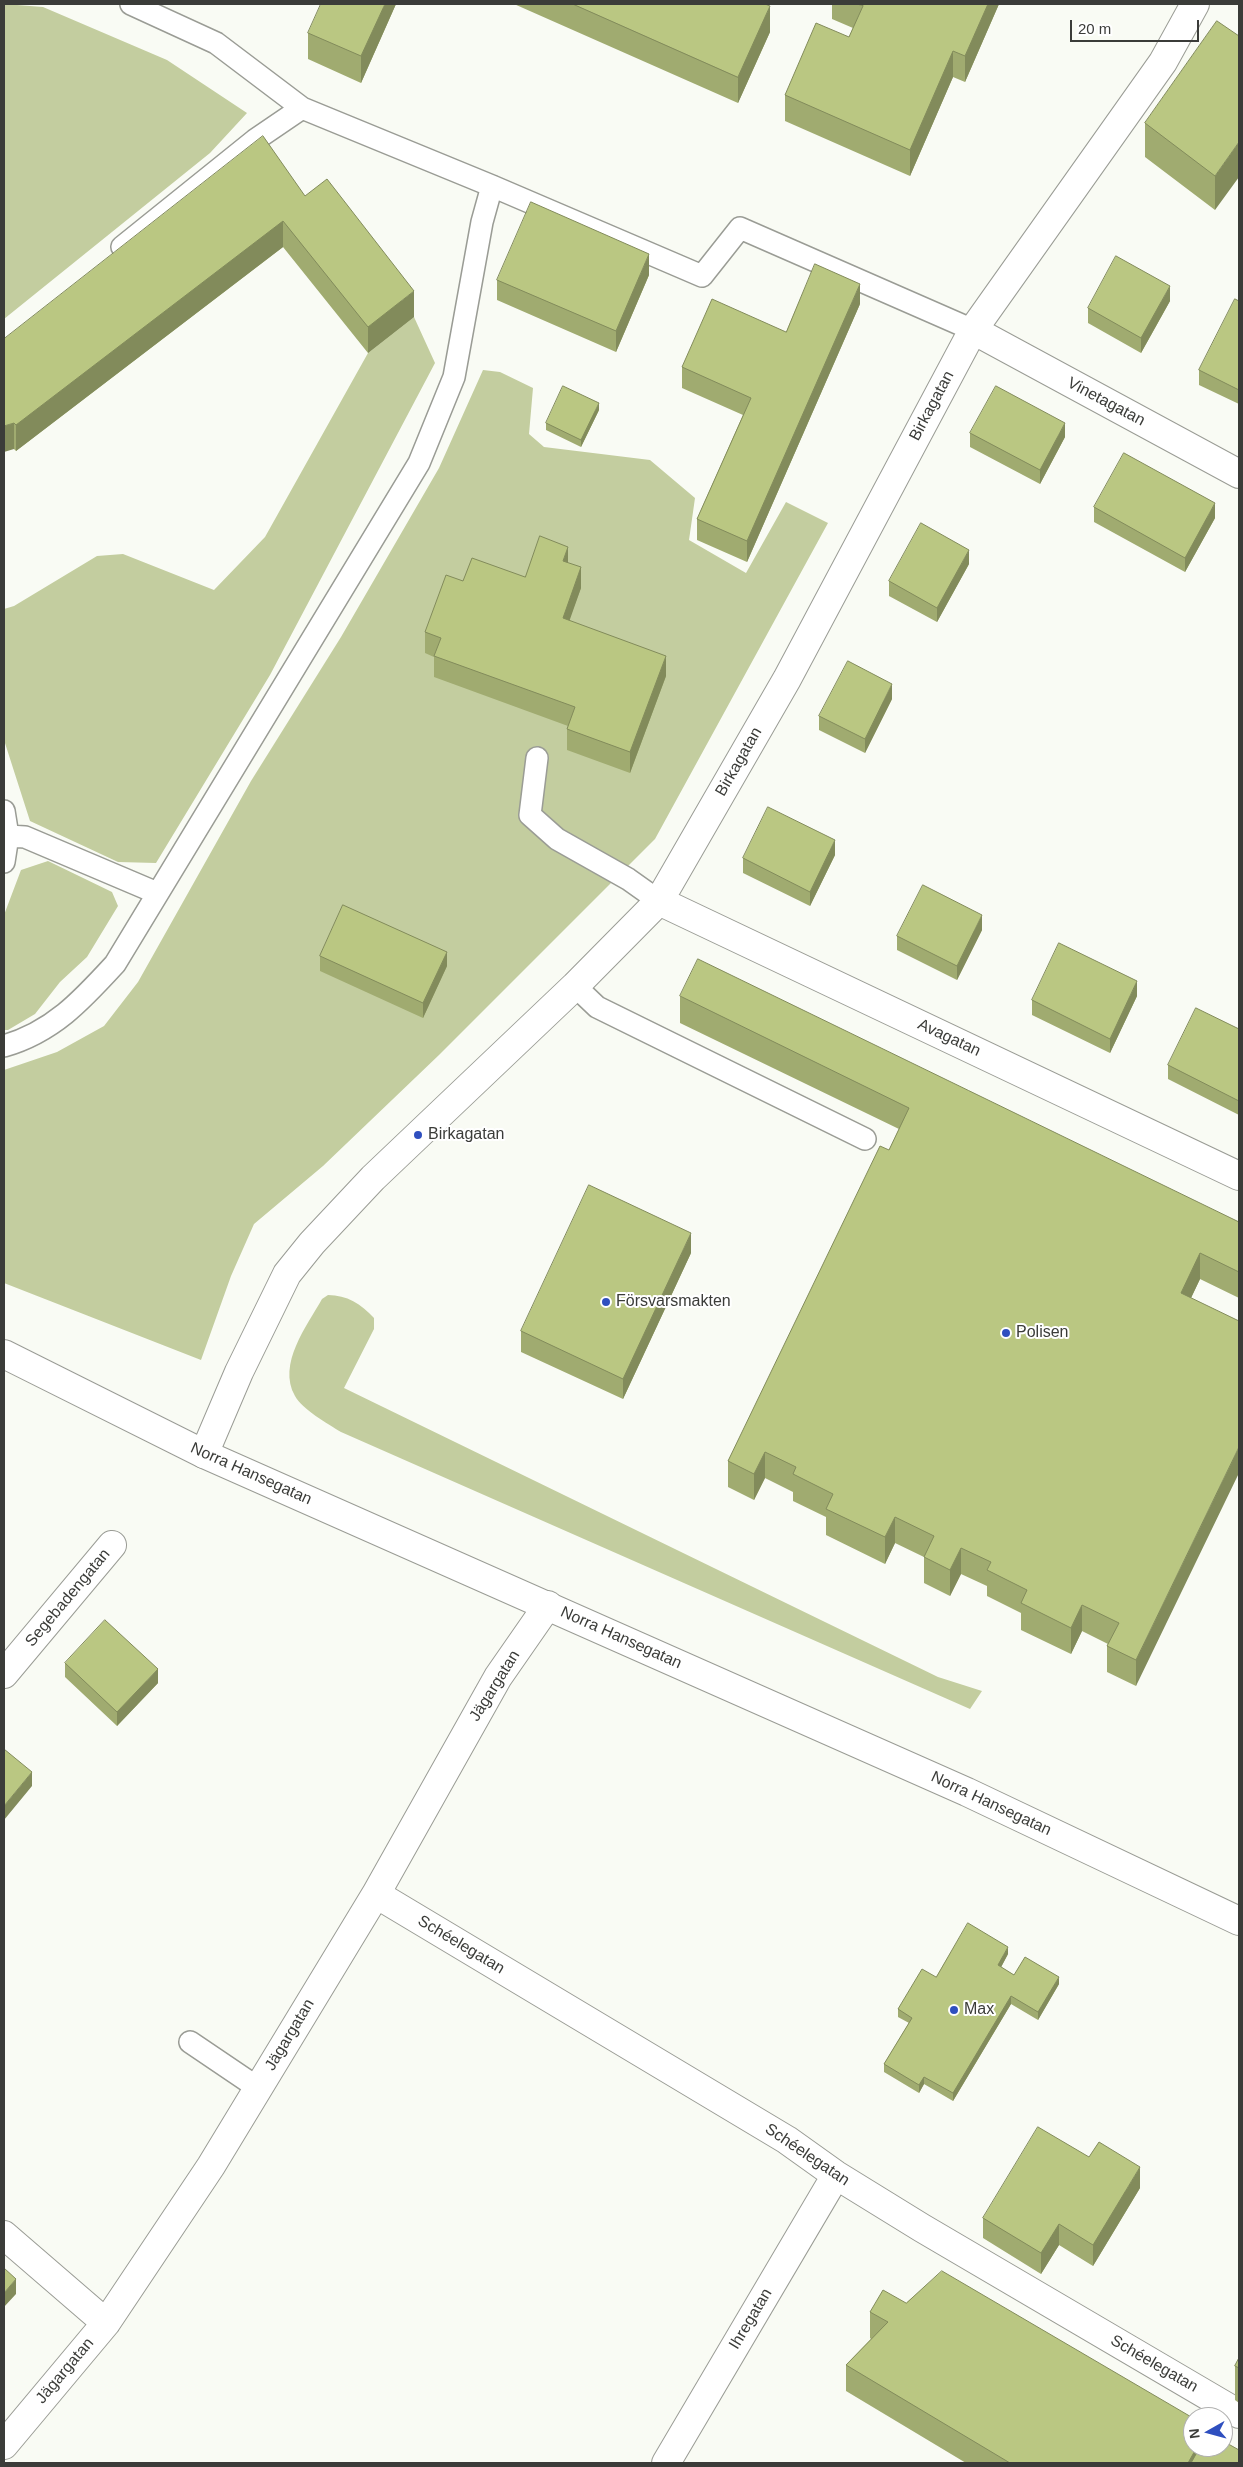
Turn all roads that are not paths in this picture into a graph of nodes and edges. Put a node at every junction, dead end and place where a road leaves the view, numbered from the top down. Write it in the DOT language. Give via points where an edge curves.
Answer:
graph roads {
  1 [pos="131,4"];
  2 [pos="1195,4"];
  3 [pos="302,108"];
  4 [pos="492,186"];
  5 [pos="104,261"];
  6 [pos="973,330"];
  7 [pos="1239,474"];
  8 [pos="537,758"];
  9 [pos="4,811"];
  10 [pos="8,836"];
  11 [pos="4,862"];
  12 [pos="157,894"];
  13 [pos="659,901"];
  14 [pos="575,986"];
  15 [pos="4,1046"];
  16 [pos="865,1139"];
  17 [pos="1239,1176"];
  18 [pos="4,1354"];
  19 [pos="204,1454"];
  20 [pos="112,1545"];
  21 [pos="548,1605"];
  22 [pos="4,1674"];
  23 [pos="376,1894"];
  24 [pos="1239,1921"];
  25 [pos="190,2042"];
  26 [pos="258,2088"];
  27 [pos="836,2175"];
  28 [pos="4,2235"];
  29 [pos="106,2323"];
  30 [pos="1239,2414"];
  31 [pos="4,2445"];
  32 [pos="666,2463"];
  1 -- 3 [label="lane" via="216,43"];
  2 -- 6 [label="street, Birkagatan" via="1163,62"];
  3 -- 4 [label="lane"];
  3 -- 5 [label="lane" via="255,140"];
  4 -- 6 [label="lane" via="702,276 740,228"];
  4 -- 12 [label="lane" via="482,222 454,377 419,463"];
  6 -- 7 [label="street, Vinetagatan"];
  6 -- 13 [label="street, Birkagatan" via="787,679"];
  8 -- 13 [label="lane" via="530,815 557,839 628,879"];
  9 -- 10 [label="lane"];
  10 -- 11 [label="lane"];
  10 -- 12 [label="lane" via="26,837"];
  12 -- 15 [label="lane" via="115,964 75,1007 55,1022"];
  13 -- 14 [label="street, Birkagatan"];
  13 -- 17 [label="street, Avagatan"];
  14 -- 16 [label="lane" via="597,1007"];
  14 -- 19 [label="street, Birkagatan" via="373,1178 287,1274 239,1372"];
  18 -- 19 [label="street, Norra Hansegatan"];
  19 -- 21 [label="street, Norra Hansegatan"];
  20 -- 22 [label="street, Segebadengatan"];
  21 -- 23 [label="street, Jägargatan" via="498,1677"];
  21 -- 24 [label="street, Norra Hansegatan" via="967,1792"];
  23 -- 26 [label="street, Jägargatan"];
  23 -- 27 [label="street, Schéelegatan" via="787,2140"];
  25 -- 26 [label="lane"];
  26 -- 29 [label="street, Jägargatan" via="211,2166"];
  27 -- 30 [label="street, Schéelegatan"];
  27 -- 32 [label="street, Ihregatan"];
  28 -- 29 [label="street"];
  29 -- 31 [label="street, Jägargatan"];
}
